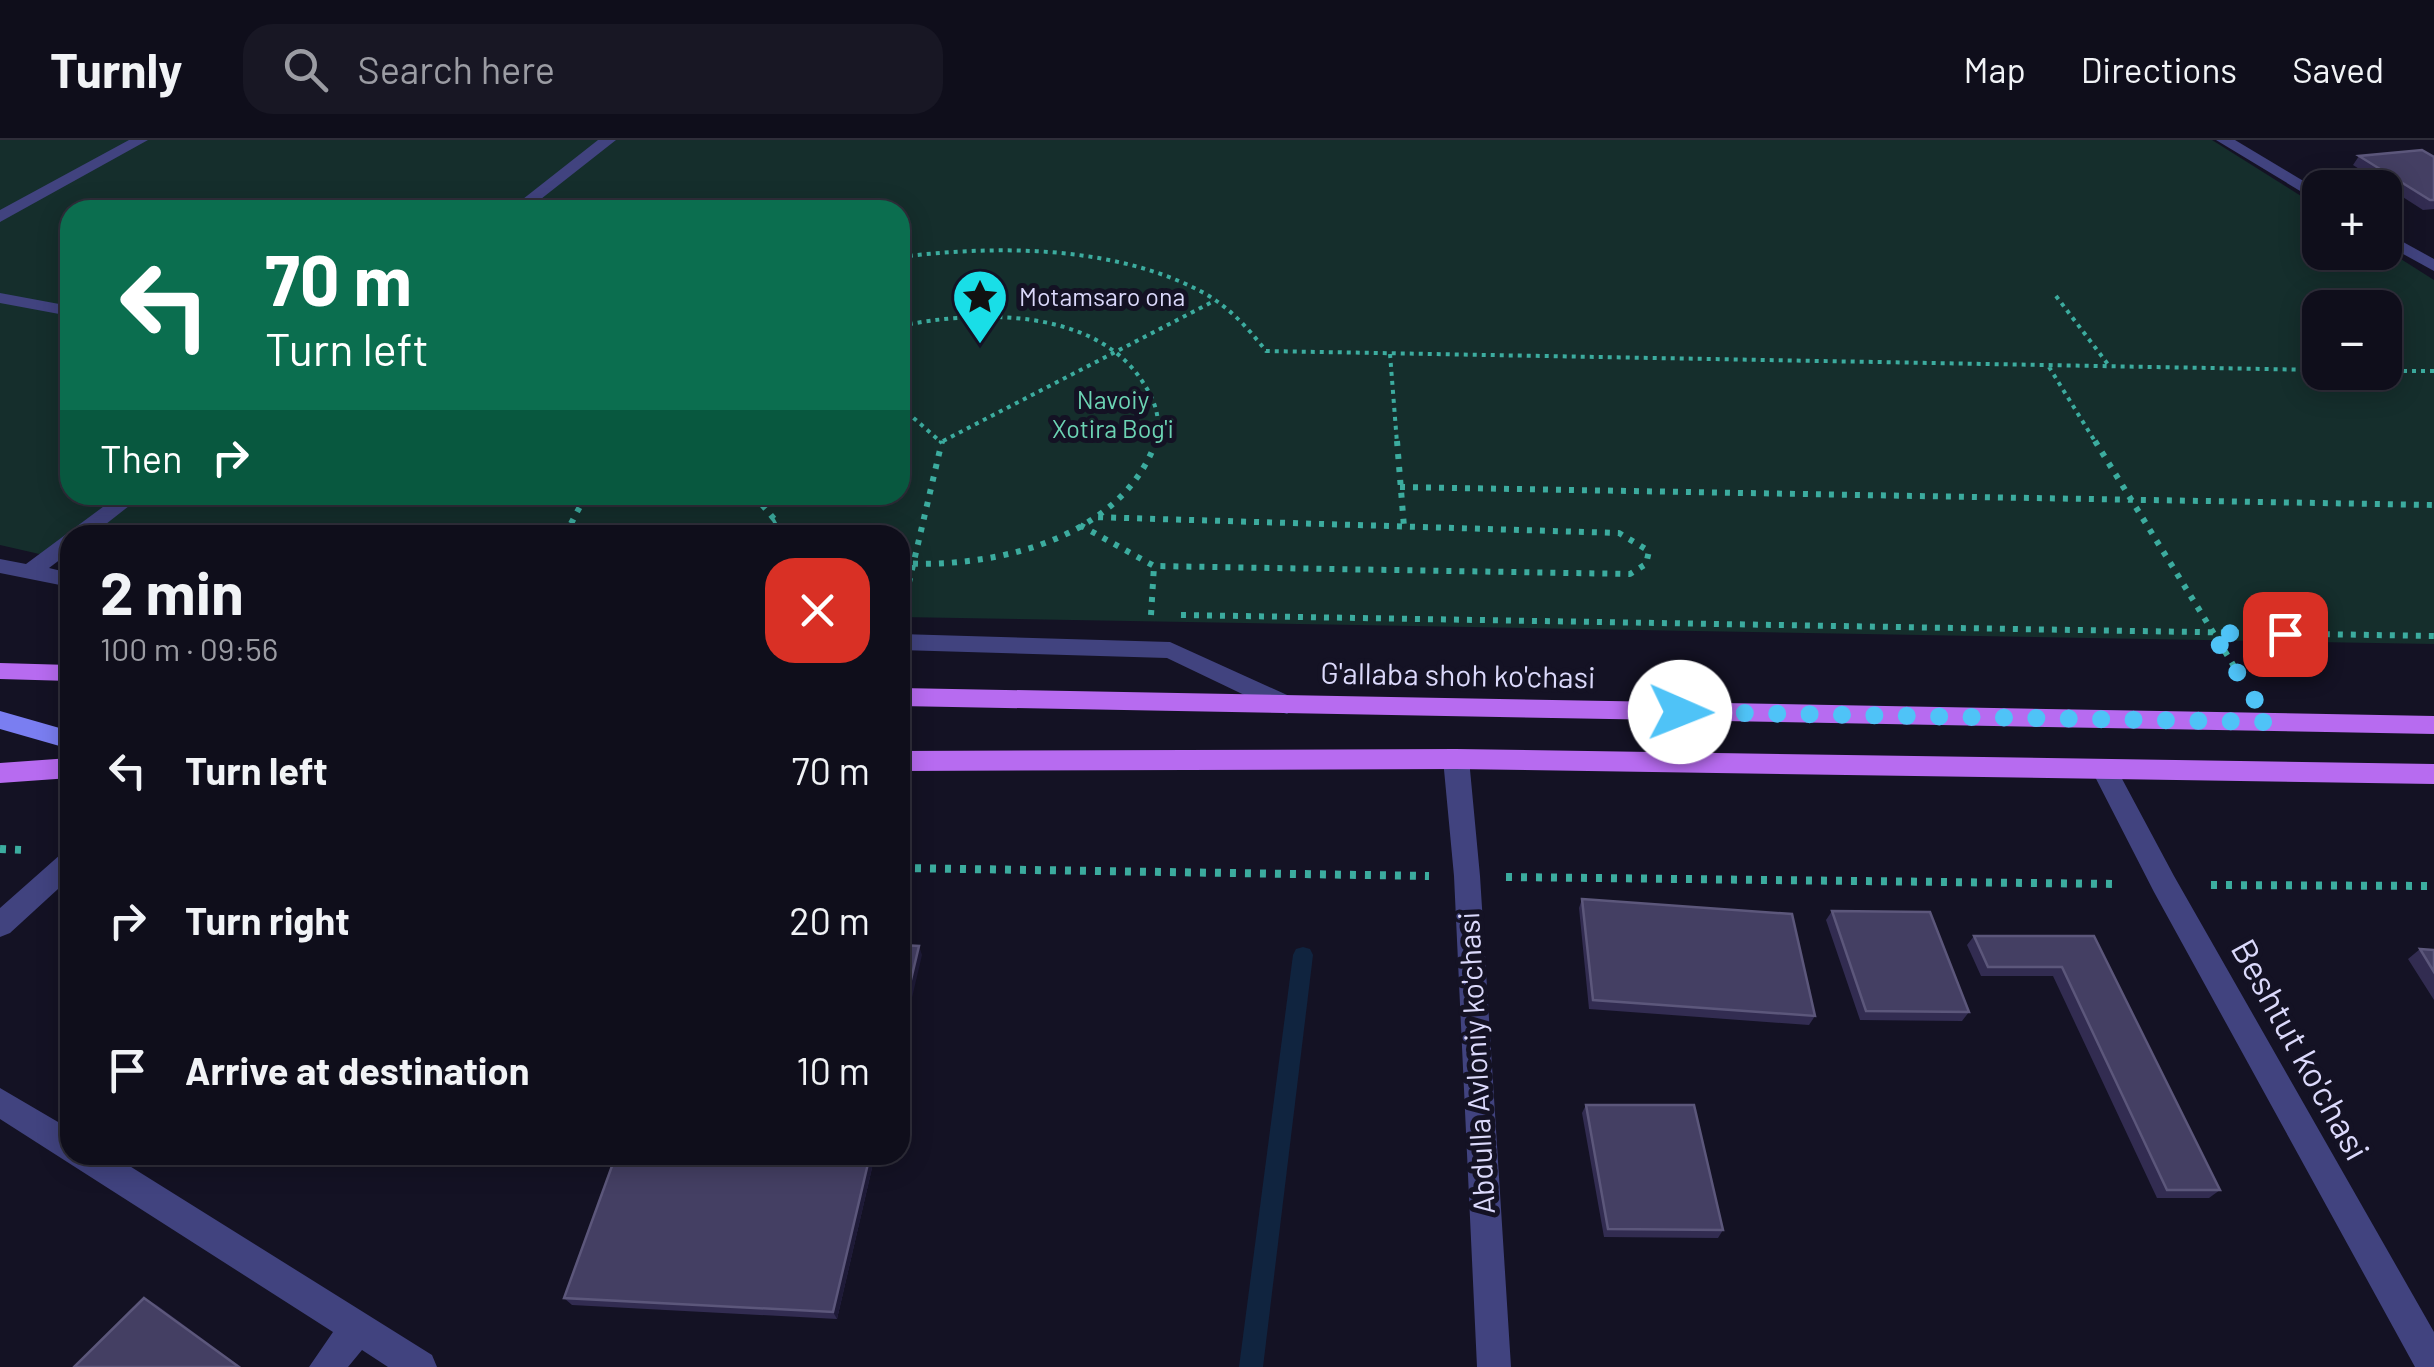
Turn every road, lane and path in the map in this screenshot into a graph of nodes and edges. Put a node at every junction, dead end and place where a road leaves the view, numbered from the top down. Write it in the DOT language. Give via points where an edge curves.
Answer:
graph roads {
  1 [pos="140,140"];
  2 [pos="608,140"];
  3 [pos="2224,140"];
  4 [pos="2302,187"];
  5 [pos="531,200"];
  6 [pos="0,217"];
  7 [pos="2402,247"];
  8 [pos="910,255"];
  9 [pos="2434,266"];
  10 [pos="2056,296"];
  11 [pos="0,298"];
  12 [pos="1214,301"];
  13 [pos="60,308"];
  14 [pos="910,325"];
  15 [pos="1115,354"];
  16 [pos="1390,354"];
  17 [pos="2048,366"];
  18 [pos="2110,367"];
  19 [pos="2302,370"];
  20 [pos="2402,371"];
  21 [pos="2434,371"];
  22 [pos="910,414"];
  23 [pos="943,442"];
  24 [pos="1400,487"];
  25 [pos="2131,501"];
  26 [pos="119,505"];
  27 [pos="762,505"];
  28 [pos="2434,505"];
  29 [pos="1093,517"];
  30 [pos="776,521"];
  31 [pos="92,525"];
  32 [pos="769,525"];
  33 [pos="783,525"];
  34 [pos="1080,525"];
  35 [pos="1404,526"];
  36 [pos="60,548"];
  37 [pos="911,565"];
  38 [pos="0,566"];
  39 [pos="1154,566"];
  40 [pos="910,570"];
  41 [pos="28,573"];
  42 [pos="60,578"];
  43 [pos="910,608"];
  44 [pos="922,608"];
  45 [pos="1135,614"];
  46 [pos="1155,614"];
  47 [pos="1174,614"];
  48 [pos="2212,633"];
  49 [pos="2434,636"];
  50 [pos="910,642"];
  51 [pos="1150,649"];
  52 [pos="0,671"];
  53 [pos="60,673"];
  54 [pos="910,697"];
  55 [pos="1287,706"];
  56 [pos="0,720"];
  57 [pos="2269,722"];
  58 [pos="2434,725"];
  59 [pos="60,737"];
  60 [pos="1456,760"];
  61 [pos="910,761"];
  62 [pos="60,769"];
  63 [pos="2104,769"];
  64 [pos="0,773"];
  65 [pos="2434,774"];
  66 [pos="910,868"];
  67 [pos="60,871"];
  68 [pos="1467,876"];
  69 [pos="2164,884"];
  70 [pos="2434,886"];
  71 [pos="0,925"];
  72 [pos="0,1102"];
  73 [pos="60,1140"];
  74 [pos="100,1165"];
  75 [pos="359,1328"];
  76 [pos="2434,1366"];
  77 [pos="326,1367"];
  78 [pos="420,1367"];
  79 [pos="1494,1367"];
  1 -- 6 [label="street"];
  2 -- 5 [label="street"];
  3 -- 4 [label="street"];
  7 -- 9 [label="street"];
  8 -- 12 [label="path" via="1019,250 1084,256"];
  10 -- 18 [label="path"];
  11 -- 13 [label="street"];
  12 -- 15 [label="path"];
  12 -- 16 [label="path" via="1236,315 1266,352"];
  14 -- 15 [label="path" via="983,316 1040,322"];
  15 -- 23 [label="path"];
  15 -- 29 [label="path" via="1153,395 1158,433 1143,473"];
  16 -- 17 [label="path"];
  16 -- 24 [label="path"];
  17 -- 18 [label="path"];
  17 -- 25 [label="path"];
  18 -- 19 [label="path"];
  20 -- 21 [label="path"];
  22 -- 23 [label="path"];
  23 -- 37 [label="path"];
  24 -- 25 [label="path"];
  24 -- 35 [label="path"];
  25 -- 28 [label="path"];
  25 -- 48 [label="path"];
  26 -- 31 [label="street"];
  27 -- 30 [label="path"];
  29 -- 34 [label="path"];
  29 -- 35 [label="path"];
  30 -- 32 [label="path"];
  30 -- 33 [label="path"];
  34 -- 37 [label="path" via="1052,541 983,560"];
  34 -- 39 [label="path"];
  35 -- 39 [label="path" via="1619,533 1649,551 1646,564 1630,574"];
  36 -- 41 [label="street"];
  37 -- 40 [label="path"];
  38 -- 41 [label="street"];
  39 -- 51 [label="path"];
  41 -- 42 [label="street"];
  43 -- 44 [label="path"];
  45 -- 46 [label="path"];
  47 -- 48 [label="path"];
  48 -- 49 [label="path"];
  48 -- 57 [label="path"];
  50 -- 51 [label="street"];
  51 -- 55 [label="street" via="1170,650"];
  52 -- 53 [label="main road"];
  54 -- 55 [label="main road, G'allaba shoh ko'chasi"];
  55 -- 57 [label="main road, G'allaba shoh ko'chasi"];
  56 -- 59 [label="main road"];
  57 -- 58 [label="main road, G'allaba shoh ko'chasi"];
  60 -- 61 [label="main road"];
  60 -- 63 [label="main road"];
  60 -- 68 [label="street, Abdulla Avloniy ko'chasi"];
  62 -- 64 [label="main road"];
  63 -- 65 [label="main road"];
  63 -- 69 [label="street, Beshtut ko'chasi"];
  66 -- 68 [label="path"];
  67 -- 71 [label="street"];
  68 -- 69 [label="path"];
  68 -- 79 [label="street, Abdulla Avloniy ko'chasi"];
  69 -- 70 [label="path"];
  69 -- 76 [label="street, Beshtut ko'chasi"];
  72 -- 73 [label="street"];
  74 -- 75 [label="street"];
  75 -- 77 [label="street"];
  75 -- 78 [label="street"];
}
